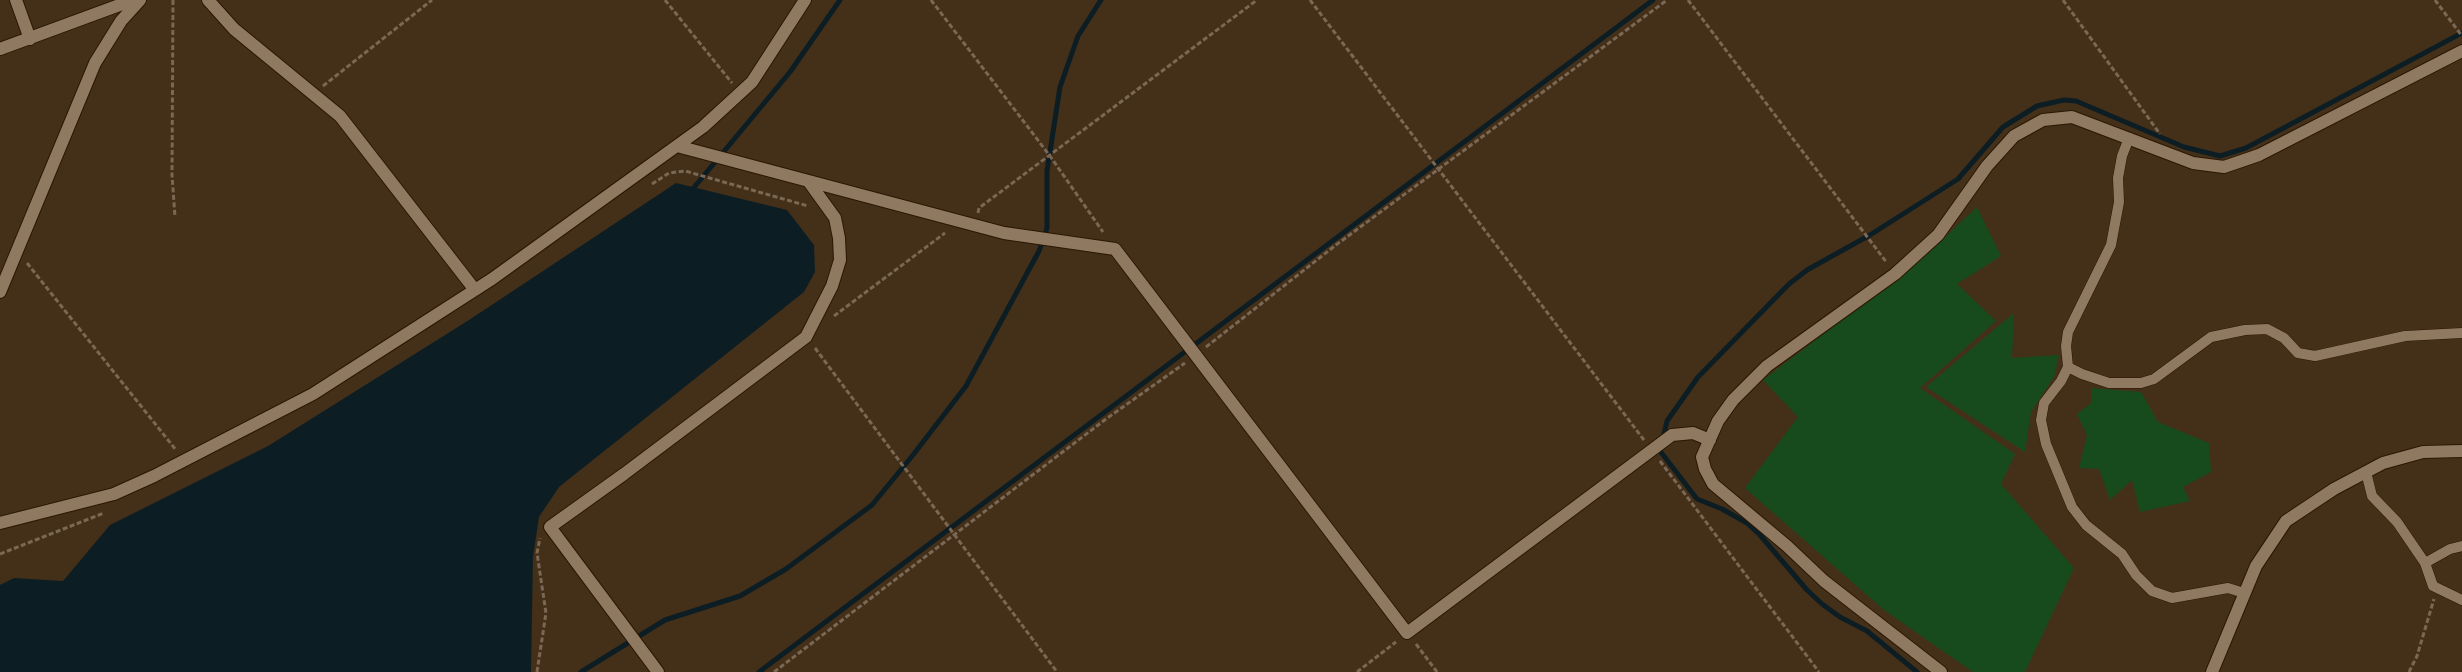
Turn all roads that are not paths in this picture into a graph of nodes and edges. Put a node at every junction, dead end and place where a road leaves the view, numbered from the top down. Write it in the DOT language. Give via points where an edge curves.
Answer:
graph roads {
  1 [pos="16,0"];
  2 [pos="133,0"];
  3 [pos="140,0"];
  4 [pos="208,0"];
  5 [pos="805,0"];
  6 [pos="107,5"];
  7 [pos="30,40"];
  8 [pos="0,48"];
  9 [pos="2462,51"];
  10 [pos="2129,138"];
  11 [pos="678,146"];
  12 [pos="809,182"];
  13 [pos="475,290"];
  14 [pos="0,292"];
  15 [pos="2462,333"];
  16 [pos="2068,367"];
  17 [pos="1710,440"];
  18 [pos="2462,451"];
  19 [pos="2366,472"];
  20 [pos="0,523"];
  21 [pos="2462,546"];
  22 [pos="2425,563"];
  23 [pos="2244,594"];
  24 [pos="2462,600"];
  25 [pos="658,672"];
  26 [pos="1941,672"];
  27 [pos="2212,672"];
  1 -- 7 [label="street"];
  2 -- 6 [label="street"];
  3 -- 14 [label="street" via="121,21 96,63"];
  4 -- 13 [label="street" via="234,29 340,116"];
  5 -- 11 [label="street" via="752,82"];
  6 -- 7 [label="street"];
  7 -- 8 [label="street"];
  9 -- 10 [label="street" via="2259,155 2224,167 2200,164"];
  10 -- 16 [label="lane" via="2118,178 2119,202 2111,245 2068,332"];
  10 -- 17 [label="street" via="2072,117 2043,120 2014,136 1987,166 1938,235 1895,274 1767,366 1732,400 1718,420"];
  11 -- 12 [label="street"];
  11 -- 13 [label="street"];
  12 -- 17 [label="street" via="1004,233 1115,249 1407,633 1672,435 1693,433"];
  12 -- 25 [label="street" via="835,218 840,260 832,286 806,337 550,527"];
  13 -- 20 [label="street" via="313,394 185,460 114,494"];
  15 -- 16 [label="lane" via="2405,336 2315,356 2298,353 2284,338 2267,329 2245,330 2211,337 2154,379 2142,383 2109,384"];
  16 -- 23 [label="lane" via="2044,403 2041,420 2054,467 2072,507 2086,525 2122,554 2152,591 2172,598 2228,588"];
  17 -- 26 [label="street" via="1702,457 1713,484 1824,581"];
  18 -- 19 [label="street" via="2423,452 2383,463"];
  19 -- 22 [label="lane" via="2372,496 2397,522"];
  19 -- 23 [label="street" via="2334,489 2286,522 2256,566"];
  21 -- 22 [label="lane"];
  22 -- 24 [label="lane" via="2434,586"];
  23 -- 27 [label="street"];
}
